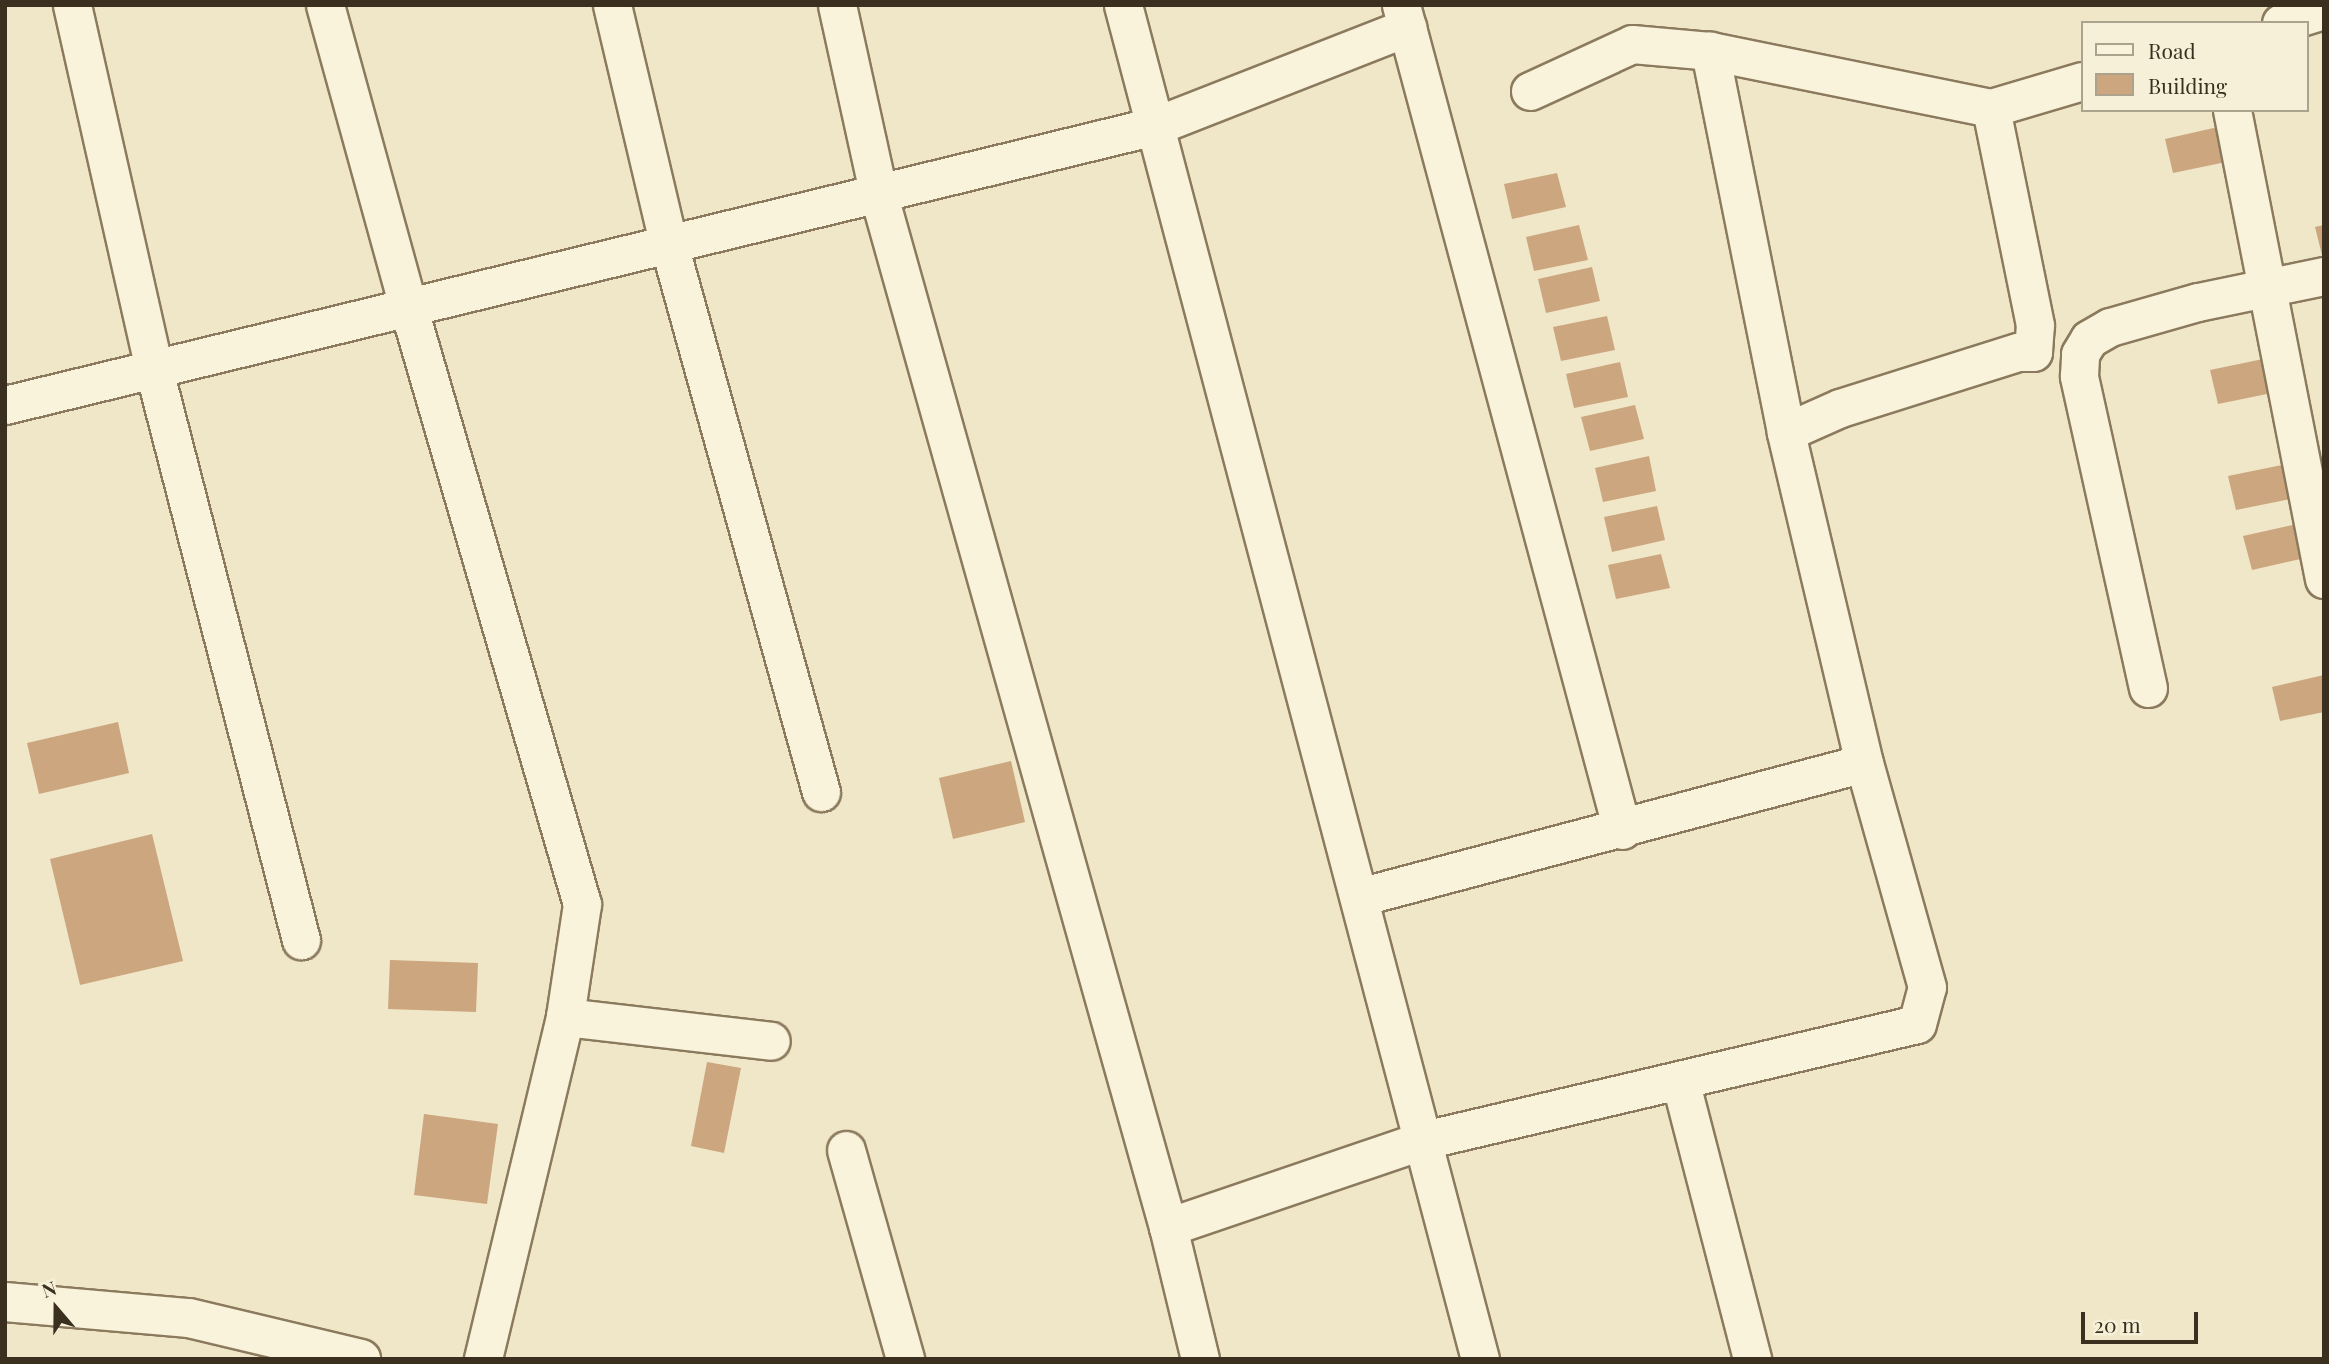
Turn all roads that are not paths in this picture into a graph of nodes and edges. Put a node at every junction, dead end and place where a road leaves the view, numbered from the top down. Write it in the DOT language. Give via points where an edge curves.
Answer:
graph roads {
  1 [pos="72,5"];
  2 [pos="325,5"];
  3 [pos="612,5"];
  4 [pos="837,5"];
  5 [pos="1123,5"];
  6 [pos="2318,12"];
  7 [pos="1404,16"];
  8 [pos="2288,21"];
  9 [pos="1710,51"];
  10 [pos="2080,82"];
  11 [pos="1530,91"];
  12 [pos="1991,108"];
  13 [pos="2232,112"];
  14 [pos="1155,126"];
  15 [pos="878,195"];
  16 [pos="668,241"];
  17 [pos="2324,276"];
  18 [pos="2266,287"];
  19 [pos="408,306"];
  20 [pos="154,370"];
  21 [pos="5,405"];
  22 [pos="1786,432"];
  23 [pos="2324,579"];
  24 [pos="2148,688"];
  25 [pos="1864,763"];
  26 [pos="821,792"];
  27 [pos="1622,830"];
  28 [pos="1359,897"];
  29 [pos="302,940"];
  30 [pos="565,1017"];
  31 [pos="771,1041"];
  32 [pos="1679,1080"];
  33 [pos="1424,1140"];
  34 [pos="846,1150"];
  35 [pos="1168,1227"];
  36 [pos="5,1302"];
  37 [pos="361,1359"];
  38 [pos="483,1359"];
  39 [pos="905,1359"];
  40 [pos="1200,1359"];
  41 [pos="1480,1359"];
  42 [pos="1752,1359"];
  1 -- 20 [label="street"];
  2 -- 19 [label="street"];
  3 -- 16 [label="street"];
  4 -- 15 [label="street"];
  5 -- 14 [label="street"];
  6 -- 8 [label="street"];
  7 -- 14 [label="street"];
  7 -- 27 [label="street"];
  9 -- 11 [label="street" via="1632,44"];
  9 -- 12 [label="street"];
  9 -- 22 [label="street"];
  10 -- 12 [label="street"];
  12 -- 22 [label="street" via="2035,325 2032,352 2018,352 1840,408"];
  13 -- 18 [label="street"];
  14 -- 15 [label="street"];
  14 -- 28 [label="street"];
  15 -- 16 [label="street"];
  15 -- 35 [label="street"];
  16 -- 19 [label="street"];
  16 -- 26 [label="street"];
  17 -- 18 [label="street"];
  18 -- 23 [label="street"];
  18 -- 24 [label="street" via="2110,327 2090,339 2080,354 2079,376"];
  19 -- 20 [label="street"];
  19 -- 30 [label="street" via="582,904"];
  20 -- 21 [label="street"];
  20 -- 29 [label="street"];
  22 -- 25 [label="street"];
  25 -- 27 [label="street"];
  25 -- 32 [label="street" via="1927,987 1917,1024"];
  27 -- 28 [label="street"];
  28 -- 33 [label="street"];
  30 -- 31 [label="street"];
  30 -- 38 [label="street"];
  32 -- 33 [label="street"];
  32 -- 42 [label="street"];
  33 -- 35 [label="street"];
  33 -- 41 [label="street"];
  34 -- 39 [label="street"];
  35 -- 40 [label="street"];
  36 -- 37 [label="street" via="189,1318"];
}
